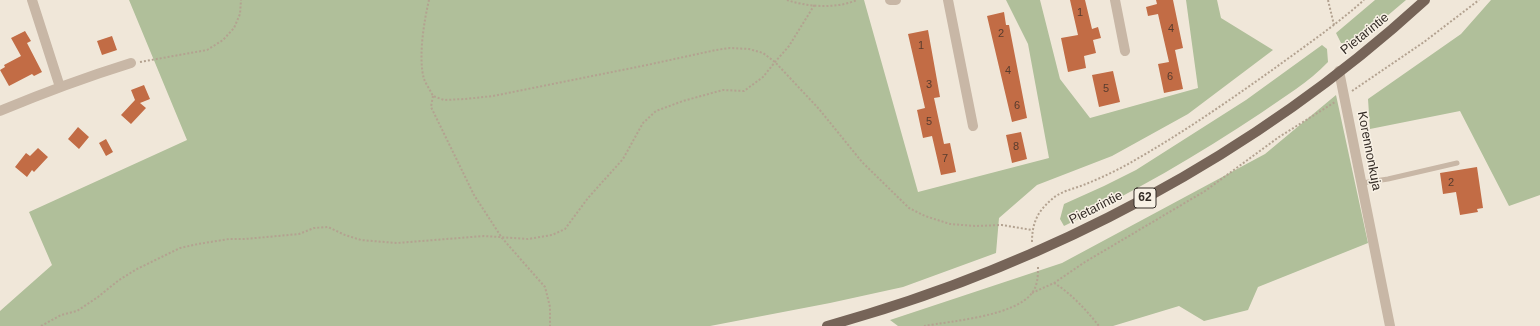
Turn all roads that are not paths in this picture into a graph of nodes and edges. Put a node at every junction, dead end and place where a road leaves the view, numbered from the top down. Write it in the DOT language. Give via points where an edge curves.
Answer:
graph roads {
  1 [pos="32,0"];
  2 [pos="890,0"];
  3 [pos="896,0"];
  4 [pos="948,0"];
  5 [pos="1115,0"];
  6 [pos="1425,0"];
  7 [pos="1125,51"];
  8 [pos="131,63"];
  9 [pos="1339,71"];
  10 [pos="60,87"];
  11 [pos="0,111"];
  12 [pos="973,126"];
  13 [pos="1457,163"];
  14 [pos="1362,183"];
  15 [pos="827,326"];
  16 [pos="1390,326"];
  1 -- 10 [label="street"];
  2 -- 3 [label="street"];
  4 -- 12 [label="street"];
  5 -- 7 [label="street"];
  6 -- 9 [label="main road, Pietarintie / 62"];
  8 -- 10 [label="street"];
  9 -- 14 [label="street, Korennonkuja"];
  9 -- 15 [label="main road, Pietarintie / 62" via="1239,143 1117,213 1064,239 954,286"];
  10 -- 11 [label="street"];
  13 -- 14 [label="lane"];
  14 -- 16 [label="street, Korennonkuja"];
}
